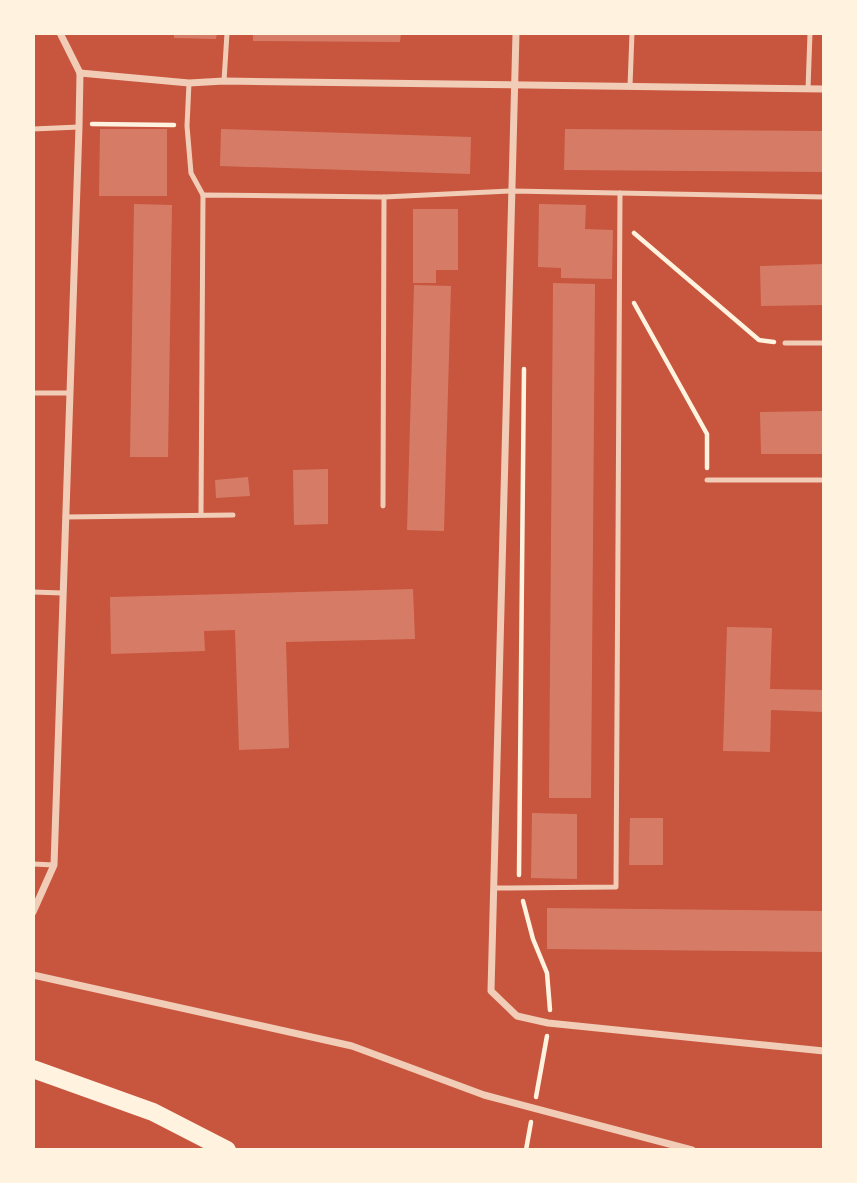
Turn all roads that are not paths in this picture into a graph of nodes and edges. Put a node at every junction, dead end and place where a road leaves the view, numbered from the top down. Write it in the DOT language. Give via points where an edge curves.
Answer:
graph roads {
  1 [pos="60,33"];
  2 [pos="227,33"];
  3 [pos="516,33"];
  4 [pos="632,33"];
  5 [pos="810,33"];
  6 [pos="80,74"];
  7 [pos="224,81"];
  8 [pos="189,83"];
  9 [pos="514,86"];
  10 [pos="630,86"];
  11 [pos="808,89"];
  12 [pos="824,89"];
  13 [pos="79,127"];
  14 [pos="33,129"];
  15 [pos="511,191"];
  16 [pos="620,193"];
  17 [pos="204,195"];
  18 [pos="384,197"];
  19 [pos="824,197"];
  20 [pos="785,343"];
  21 [pos="824,343"];
  22 [pos="33,393"];
  23 [pos="70,393"];
  24 [pos="707,480"];
  25 [pos="824,480"];
  26 [pos="383,506"];
  27 [pos="201,514"];
  28 [pos="233,515"];
  29 [pos="65,517"];
  30 [pos="33,592"];
  31 [pos="62,593"];
  32 [pos="33,864"];
  33 [pos="54,865"];
  34 [pos="495,888"];
  35 [pos="33,912"];
  36 [pos="33,975"];
  37 [pos="824,1051"];
  38 [pos="33,1069"];
  39 [pos="227,1150"];
  40 [pos="692,1150"];
  1 -- 6 [label="street"];
  2 -- 7 [label="lane"];
  3 -- 9 [label="street"];
  4 -- 10 [label="lane"];
  5 -- 11 [label="lane"];
  6 -- 8 [label="street"];
  6 -- 13 [label="street"];
  7 -- 8 [label="street"];
  7 -- 9 [label="street"];
  8 -- 17 [label="lane" via="191,173"];
  9 -- 10 [label="street"];
  9 -- 15 [label="street"];
  10 -- 11 [label="street"];
  11 -- 12 [label="street"];
  13 -- 14 [label="lane"];
  13 -- 23 [label="street"];
  15 -- 16 [label="lane"];
  15 -- 18 [label="lane"];
  15 -- 34 [label="street"];
  16 -- 19 [label="lane"];
  16 -- 34 [label="lane" via="617,887"];
  17 -- 18 [label="lane"];
  17 -- 27 [label="lane"];
  18 -- 26 [label="lane"];
  20 -- 21 [label="lane"];
  22 -- 23 [label="lane"];
  23 -- 29 [label="street"];
  24 -- 25 [label="lane"];
  27 -- 28 [label="lane"];
  27 -- 29 [label="lane"];
  29 -- 31 [label="street"];
  30 -- 31 [label="lane"];
  31 -- 33 [label="street"];
  32 -- 33 [label="lane"];
  33 -- 35 [label="street"];
  34 -- 37 [label="street" via="491,991 517,1016"];
  36 -- 40 [label="street" via="352,1046 484,1095"];
  38 -- 39 [label="main road" via="153,1112"];
}
